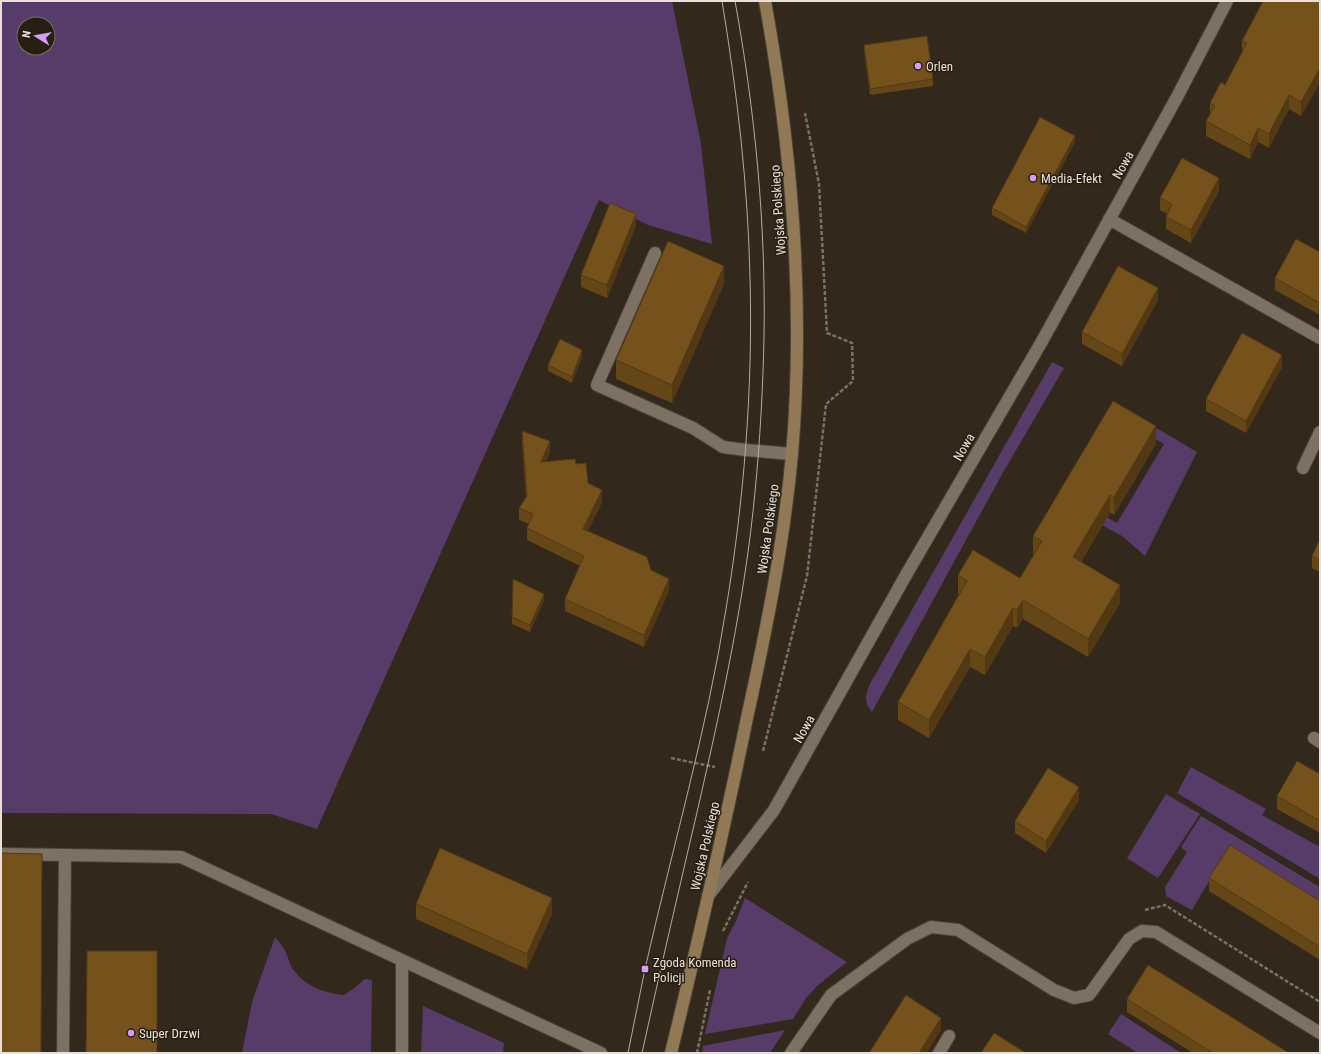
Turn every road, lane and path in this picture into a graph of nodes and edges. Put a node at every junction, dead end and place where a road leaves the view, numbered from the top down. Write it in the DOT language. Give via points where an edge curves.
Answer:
graph roads {
  1 [pos="765,1"];
  2 [pos="1227,1"];
  3 [pos="1109,219"];
  4 [pos="655,253"];
  5 [pos="1320,338"];
  6 [pos="1320,432"];
  7 [pos="792,454"];
  8 [pos="1303,468"];
  9 [pos="671,758"];
  10 [pos="715,768"];
  11 [pos="1,854"];
  12 [pos="65,856"];
  13 [pos="750,878"];
  14 [pos="708,896"];
  15 [pos="721,934"];
  16 [pos="402,960"];
  17 [pos="710,987"];
  18 [pos="1320,1033"];
  19 [pos="950,1036"];
  20 [pos="63,1053"];
  21 [pos="402,1053"];
  22 [pos="601,1053"];
  23 [pos="671,1053"];
  24 [pos="697,1053"];
  25 [pos="791,1053"];
  26 [pos="939,1053"];
  1 -- 7 [label="street, Wojska Polskiego" via="793,200 797,281 797,372"];
  2 -- 3 [label="street, Nowa"];
  3 -- 5 [label="street"];
  3 -- 14 [label="street, Nowa" via="774,810"];
  4 -- 7 [label="street" via="597,385 693,428 723,447"];
  6 -- 8 [label="street"];
  7 -- 14 [label="street, Wojska Polskiego" via="785,521 773,588"];
  9 -- 10 [label="path"];
  11 -- 12 [label="street"];
  12 -- 16 [label="street" via="182,857"];
  12 -- 20 [label="street"];
  13 -- 15 [label="path"];
  14 -- 23 [label="street, Wojska Polskiego"];
  16 -- 21 [label="street"];
  16 -- 22 [label="street"];
  17 -- 24 [label="path"];
  18 -- 25 [label="street" via="1156,932 1142,931 1128,939 1089,995 1074,998 1054,990 958,930 931,927 907,939 831,995"];
  19 -- 26 [label="street"];
}
